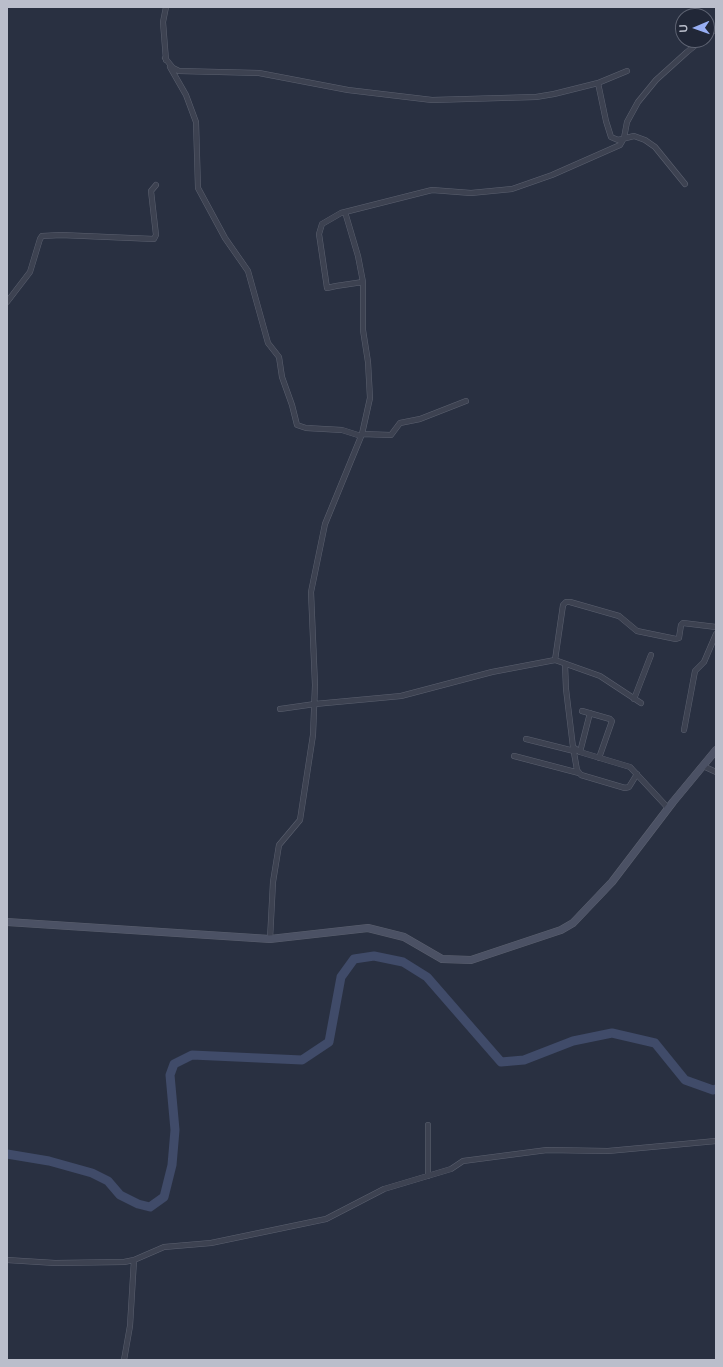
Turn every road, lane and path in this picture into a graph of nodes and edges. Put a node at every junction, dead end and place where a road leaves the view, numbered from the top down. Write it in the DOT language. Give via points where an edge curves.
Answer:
graph roads {
  1 [pos="166,7"];
  2 [pos="692,48"];
  3 [pos="165,58"];
  4 [pos="627,71"];
  5 [pos="598,83"];
  6 [pos="624,138"];
  7 [pos="685,184"];
  8 [pos="156,185"];
  9 [pos="345,212"];
  10 [pos="363,282"];
  11 [pos="7,302"];
  12 [pos="466,401"];
  13 [pos="362,435"];
  14 [pos="716,627"];
  15 [pos="716,634"];
  16 [pos="651,655"];
  17 [pos="554,660"];
  18 [pos="565,664"];
  19 [pos="634,699"];
  20 [pos="315,704"];
  21 [pos="641,704"];
  22 [pos="280,709"];
  23 [pos="582,711"];
  24 [pos="590,714"];
  25 [pos="684,730"];
  26 [pos="526,739"];
  27 [pos="576,750"];
  28 [pos="716,750"];
  29 [pos="514,756"];
  30 [pos="599,758"];
  31 [pos="703,766"];
  32 [pos="716,772"];
  33 [pos="579,773"];
  34 [pos="637,774"];
  35 [pos="668,808"];
  36 [pos="7,922"];
  37 [pos="270,939"];
  38 [pos="428,1125"];
  39 [pos="716,1141"];
  40 [pos="428,1176"];
  41 [pos="7,1260"];
  42 [pos="134,1260"];
  43 [pos="124,1360"];
  1 -- 3 [label="street" via="163,22"];
  2 -- 6 [label="street" via="656,80 638,102 627,122"];
  3 -- 5 [label="street" via="179,71 259,73 348,90 432,100 536,97"];
  3 -- 13 [label="street" via="186,95 196,122 198,188 225,238 248,271 268,343 279,357 282,377 297,425"];
  4 -- 5 [label="street"];
  5 -- 6 [label="street" via="610,135 615,140"];
  6 -- 7 [label="street" via="634,136 655,147"];
  6 -- 9 [label="street" via="620,145 552,175 512,189 471,193 432,190"];
  8 -- 11 [label="street" via="151,191 156,235 154,239 42,236 30,272"];
  9 -- 10 [label="street"];
  9 -- 10 [label="street" via="324,222 320,229 327,288"];
  10 -- 13 [label="street" via="363,330 370,398"];
  12 -- 13 [label="street" via="420,420 400,423 391,435"];
  13 -- 20 [label="street" via="325,524 311,592"];
  14 -- 17 [label="street" via="683,623 679,638 676,639 637,631 619,616 566,602 563,605"];
  15 -- 25 [label="street" via="704,662 696,671"];
  16 -- 19 [label="street"];
  17 -- 18 [label="street"];
  17 -- 20 [label="street" via="492,672 401,696"];
  18 -- 19 [label="street" via="600,676"];
  18 -- 27 [label="street" via="566,689"];
  19 -- 21 [label="street"];
  20 -- 22 [label="street"];
  20 -- 37 [label="street" via="300,820 279,845 275,863"];
  23 -- 24 [label="street"];
  24 -- 27 [label="street"];
  24 -- 30 [label="street" via="612,721"];
  26 -- 27 [label="street"];
  27 -- 30 [label="street"];
  27 -- 33 [label="street"];
  28 -- 31 [label="street"];
  29 -- 33 [label="street"];
  30 -- 34 [label="street" via="628,766"];
  31 -- 32 [label="street"];
  31 -- 35 [label="street"];
  33 -- 34 [label="street" via="624,788 628,787"];
  34 -- 35 [label="street"];
  35 -- 37 [label="street" via="612,882 573,923 561,930 507,949 471,960 442,959 404,937 368,928"];
  36 -- 37 [label="street"];
  38 -- 40 [label="street"];
  39 -- 40 [label="street" via="608,1151 547,1150 463,1161 451,1169"];
  40 -- 42 [label="street" via="384,1189 326,1219 211,1243 164,1246"];
  41 -- 42 [label="street" via="56,1263"];
  42 -- 43 [label="street" via="130,1326"];
}
